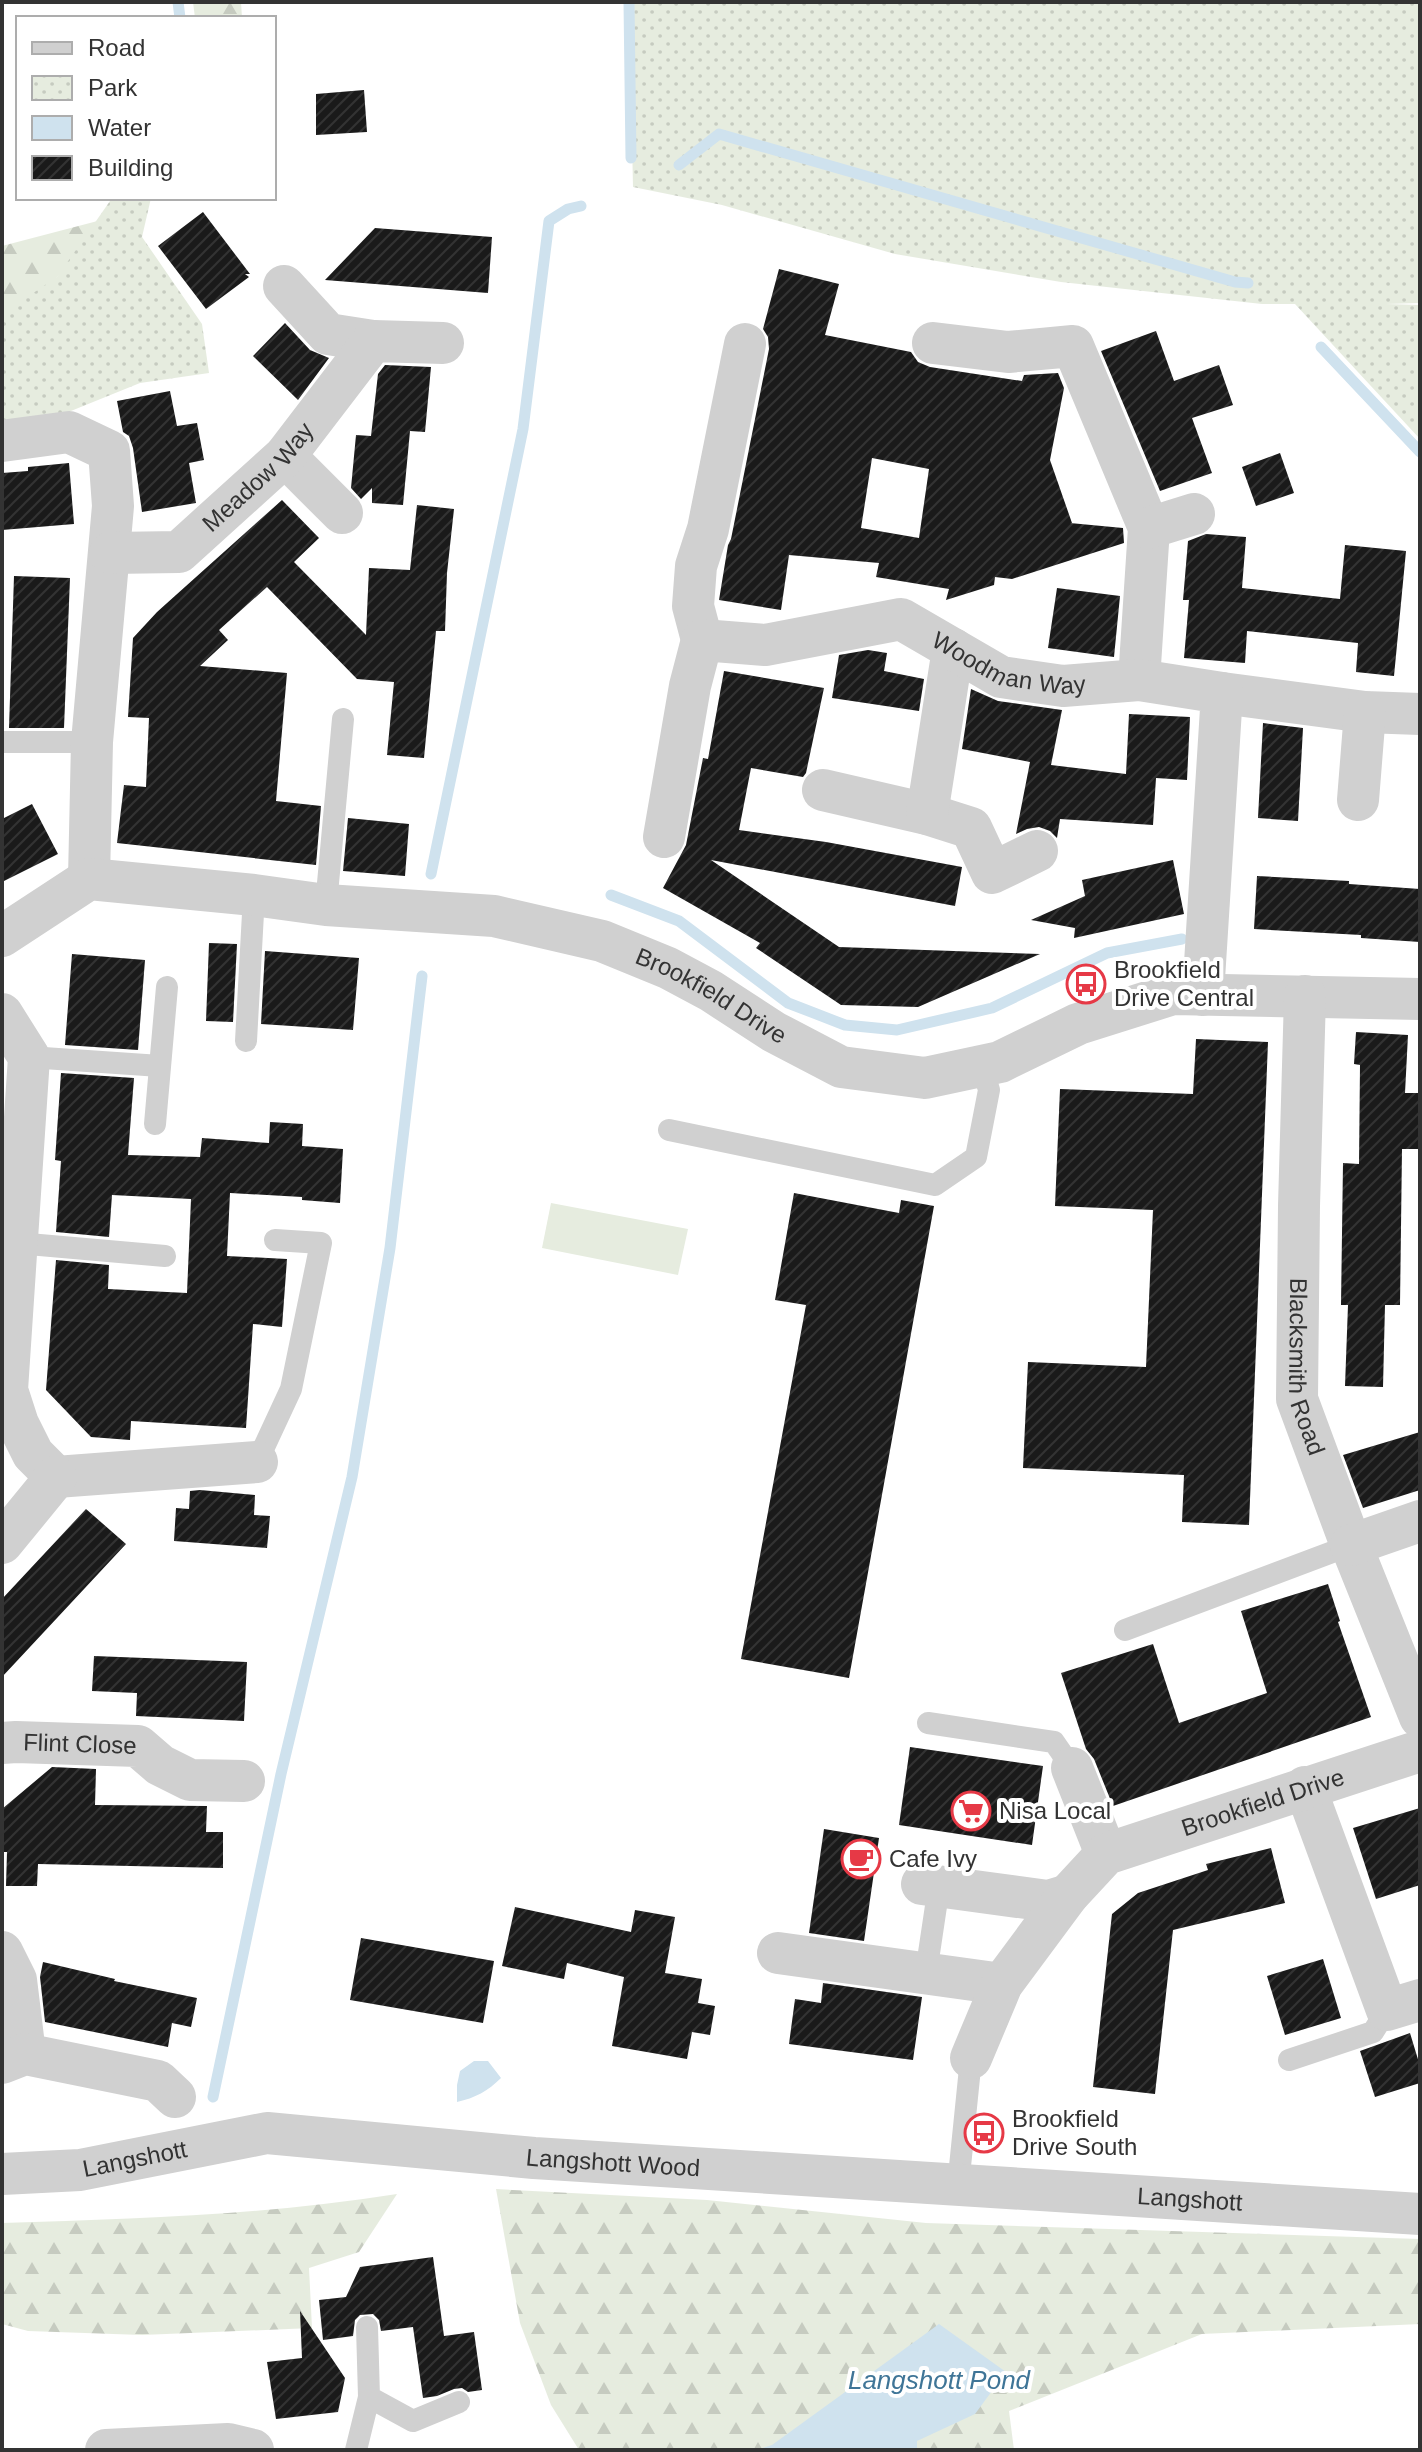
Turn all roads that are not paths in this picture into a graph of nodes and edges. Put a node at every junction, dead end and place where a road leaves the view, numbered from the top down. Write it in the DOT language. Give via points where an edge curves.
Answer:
graph roads {
  1 [pos="284,286"];
  2 [pos="373,341"];
  3 [pos="443,343"];
  4 [pos="933,343"];
  5 [pos="745,344"];
  6 [pos="2,441"];
  7 [pos="285,456"];
  8 [pos="342,513"];
  9 [pos="1194,514"];
  10 [pos="1149,528"];
  11 [pos="110,553"];
  12 [pos="702,640"];
  13 [pos="953,649"];
  14 [pos="1139,680"];
  15 [pos="1222,693"];
  16 [pos="1365,712"];
  17 [pos="1420,714"];
  18 [pos="343,719"];
  19 [pos="2,742"];
  20 [pos="92,742"];
  21 [pos="823,790"];
  22 [pos="1358,800"];
  23 [pos="927,814"];
  24 [pos="664,837"];
  25 [pos="1037,851"];
  26 [pos="89,879"];
  27 [pos="254,895"];
  28 [pos="326,905"];
  29 [pos="2,936"];
  30 [pos="167,987"];
  31 [pos="1203,995"];
  32 [pos="1305,996"];
  33 [pos="1420,999"];
  34 [pos="2,1014"];
  35 [pos="246,1041"];
  36 [pos="29,1057"];
  37 [pos="160,1066"];
  38 [pos="982,1066"];
  39 [pos="155,1124"];
  40 [pos="669,1130"];
  41 [pos="275,1240"];
  42 [pos="17,1243"];
  43 [pos="165,1256"];
  44 [pos="5,1390"];
  45 [pos="257,1462"];
  46 [pos="56,1477"];
  47 [pos="1420,1521"];
  48 [pos="2,1543"];
  49 [pos="1351,1545"];
  50 [pos="1125,1630"];
  51 [pos="1420,1717"];
  52 [pos="928,1723"];
  53 [pos="2,1743"];
  54 [pos="1420,1751"];
  55 [pos="1072,1768"];
  56 [pos="244,1781"];
  57 [pos="1305,1787"];
  58 [pos="1106,1854"];
  59 [pos="930,1885"];
  60 [pos="1068,1895"];
  61 [pos="2,1952"];
  62 [pos="778,1953"];
  63 [pos="926,1973"];
  64 [pos="1002,1984"];
  65 [pos="1404,2005"];
  66 [pos="14,2058"];
  67 [pos="971,2058"];
  68 [pos="1289,2060"];
  69 [pos="175,2097"];
  70 [pos="267,2133"];
  71 [pos="2,2174"];
  72 [pos="958,2186"];
  73 [pos="1420,2214"];
  74 [pos="367,2327"];
  75 [pos="369,2397"];
  76 [pos="459,2402"];
  77 [pos="106,2450"];
  78 [pos="253,2450"];
  79 [pos="356,2450"];
  1 -- 2 [label="street" via="328,334"];
  2 -- 3 [label="street"];
  2 -- 7 [label="street, Meadow Way"];
  4 -- 10 [label="street" via="1008,352 1073,346"];
  5 -- 12 [label="street" via="696,566 693,606"];
  6 -- 11 [label="street" via="69,432 109,451"];
  7 -- 8 [label="street"];
  7 -- 11 [label="street, Meadow Way" via="179,552"];
  9 -- 10 [label="street"];
  10 -- 14 [label="street"];
  11 -- 20 [label="street"];
  12 -- 13 [label="street, Woodman Way" via="765,645 901,619"];
  12 -- 24 [label="street"];
  13 -- 14 [label="street, Woodman Way" via="1001,677 1063,686"];
  13 -- 23 [label="street"];
  14 -- 15 [label="street, Woodman Way"];
  15 -- 16 [label="street, Woodman Way"];
  15 -- 31 [label="street"];
  16 -- 17 [label="street, Woodman Way"];
  16 -- 22 [label="street"];
  18 -- 28 [label="lane"];
  19 -- 20 [label="lane"];
  20 -- 26 [label="street"];
  21 -- 23 [label="street"];
  23 -- 25 [label="street" via="971,828 992,873"];
  26 -- 27 [label="street, Brookfield Drive"];
  26 -- 29 [label="street"];
  27 -- 28 [label="street, Brookfield Drive"];
  27 -- 35 [label="lane"];
  28 -- 38 [label="street, Brookfield Drive" via="494,916 602,941 668,968 841,1067 925,1078"];
  30 -- 37 [label="lane"];
  31 -- 32 [label="street, Brookfield Drive"];
  31 -- 38 [label="street, Brookfield Drive" via="1173,994 1078,1024"];
  32 -- 33 [label="street, Brookfield Drive"];
  32 -- 49 [label="street, Blacksmith Road" via="1297,1399"];
  34 -- 36 [label="street"];
  36 -- 37 [label="lane"];
  36 -- 42 [label="street"];
  37 -- 39 [label="lane"];
  38 -- 40 [label="lane" via="989,1090 976,1157 935,1185"];
  41 -- 45 [label="lane" via="321,1243 291,1389"];
  42 -- 43 [label="lane"];
  42 -- 44 [label="street"];
  44 -- 46 [label="street" via="33,1454"];
  45 -- 46 [label="street"];
  46 -- 48 [label="street"];
  47 -- 49 [label="street"];
  49 -- 50 [label="lane"];
  49 -- 51 [label="street, Blacksmith Road"];
  52 -- 55 [label="lane" via="1054,1742"];
  53 -- 56 [label="street, Flint Close" via="138,1746 190,1780"];
  54 -- 57 [label="street, Brookfield Drive"];
  55 -- 58 [label="street"];
  57 -- 58 [label="street, Brookfield Drive"];
  57 -- 65 [label="street"];
  58 -- 60 [label="street"];
  59 -- 60 [label="street" via="1048,1901"];
  59 -- 63 [label="lane"];
  60 -- 64 [label="street"];
  61 -- 66 [label="street" via="16,1980"];
  62 -- 63 [label="street"];
  63 -- 64 [label="street"];
  64 -- 67 [label="street"];
  65 -- 68 [label="lane" via="1373,2032"];
  66 -- 69 [label="street" via="158,2081"];
  67 -- 72 [label="lane"];
  70 -- 71 [label="street, Langshott" via="80,2170"];
  70 -- 72 [label="street, Langshott Wood" via="534,2158"];
  72 -- 73 [label="street, Langshott"];
  74 -- 75 [label="lane"];
  75 -- 76 [label="lane" via="413,2421"];
  75 -- 79 [label="lane"];
  77 -- 78 [label="street" via="228,2444"];
}
